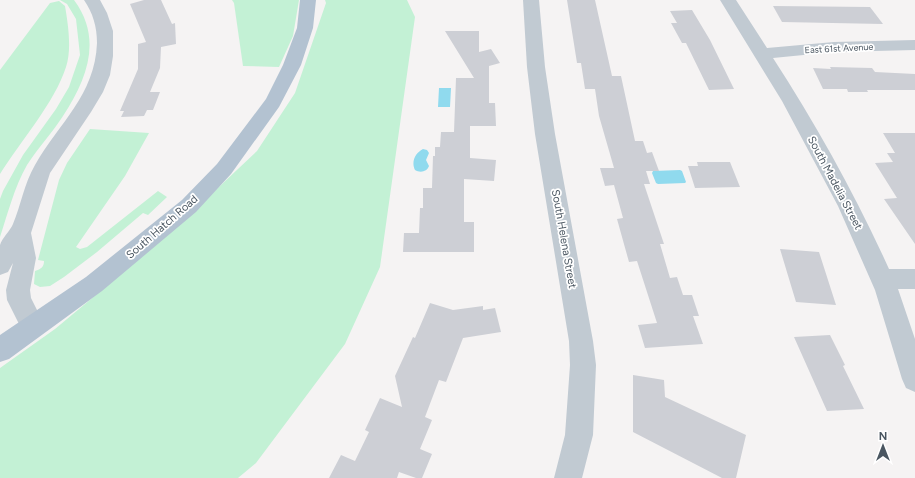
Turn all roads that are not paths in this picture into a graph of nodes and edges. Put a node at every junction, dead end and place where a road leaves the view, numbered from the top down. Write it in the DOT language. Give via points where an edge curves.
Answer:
graph roads {
  1 [pos="92,0"];
  2 [pos="308,0"];
  3 [pos="531,0"];
  4 [pos="728,0"];
  5 [pos="915,45"];
  6 [pos="763,54"];
  7 [pos="20,232"];
  8 [pos="0,265"];
  9 [pos="882,279"];
  10 [pos="915,279"];
  11 [pos="33,326"];
  12 [pos="2,343"];
  13 [pos="915,379"];
  14 [pos="568,478"];
  1 -- 7 [label="street" via="98,7 105,30 106,51 101,76 90,100 42,170"];
  2 -- 11 [label="main road, South Hatch Road" via="305,28 292,65 272,102 224,169 189,206 94,284"];
  3 -- 14 [label="street, South Helena Street" via="545,134 583,365 578,435"];
  4 -- 6 [label="street, South Madelia Street"];
  5 -- 6 [label="street, East 61st Avenue" via="834,47"];
  6 -- 9 [label="street, South Madelia Street" via="826,160"];
  7 -- 8 [label="street"];
  7 -- 11 [label="street" via="25,258 18,290 19,300"];
  9 -- 10 [label="street"];
  9 -- 13 [label="street, South Madelia Street"];
  11 -- 12 [label="main road, South Hatch Road"];
}
